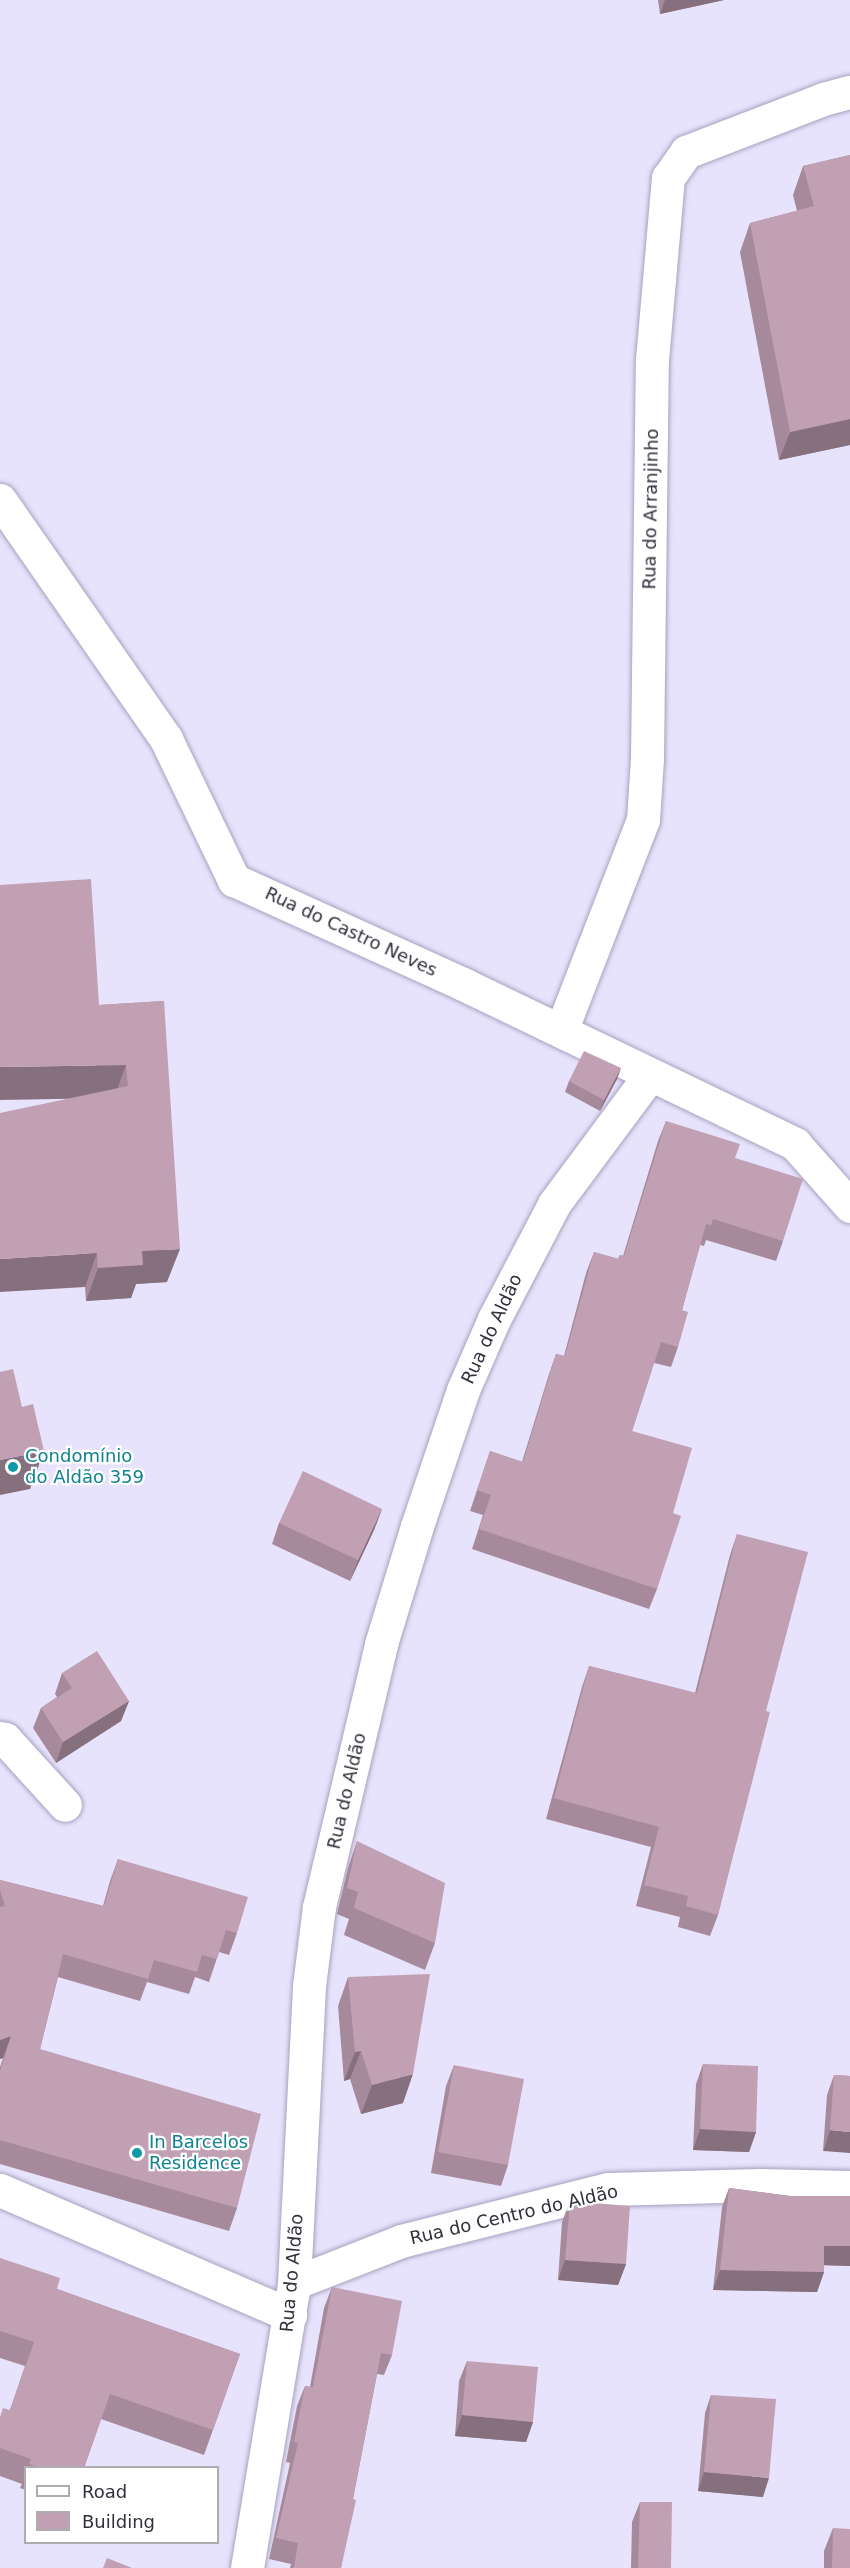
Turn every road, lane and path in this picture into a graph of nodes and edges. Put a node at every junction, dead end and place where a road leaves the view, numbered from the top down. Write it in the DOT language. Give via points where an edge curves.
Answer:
graph roads {
  1 [pos="850,92"];
  2 [pos="0,500"];
  3 [pos="561,1031"];
  4 [pos="649,1076"];
  5 [pos="850,1206"];
  6 [pos="0,1738"];
  7 [pos="65,1805"];
  8 [pos="850,2187"];
  9 [pos="0,2190"];
  10 [pos="294,2283"];
  11 [pos="290,2315"];
  12 [pos="247,2568"];
  1 -- 3 [label="street, Rua do Arranjinho" via="686,152 668,178 652,360 648,758 643,820"];
  2 -- 3 [label="street, Rua do Castro Neves" via="166,739 234,880"];
  3 -- 4 [label="street, Rua do Castro Neves"];
  4 -- 5 [label="street, Rua do Castro Neves" via="795,1144"];
  4 -- 10 [label="street, Rua do Aldão" via="554,1204 494,1319 463,1390 381,1644 319,1907 309,1986"];
  6 -- 7 [label="street"];
  8 -- 10 [label="street, Rua do Centro do Aldão" via="760,2185 608,2190 401,2241"];
  9 -- 11 [label="street"];
  10 -- 11 [label="street, Rua do Aldão"];
  11 -- 12 [label="street, Rua do Aldão"];
}
